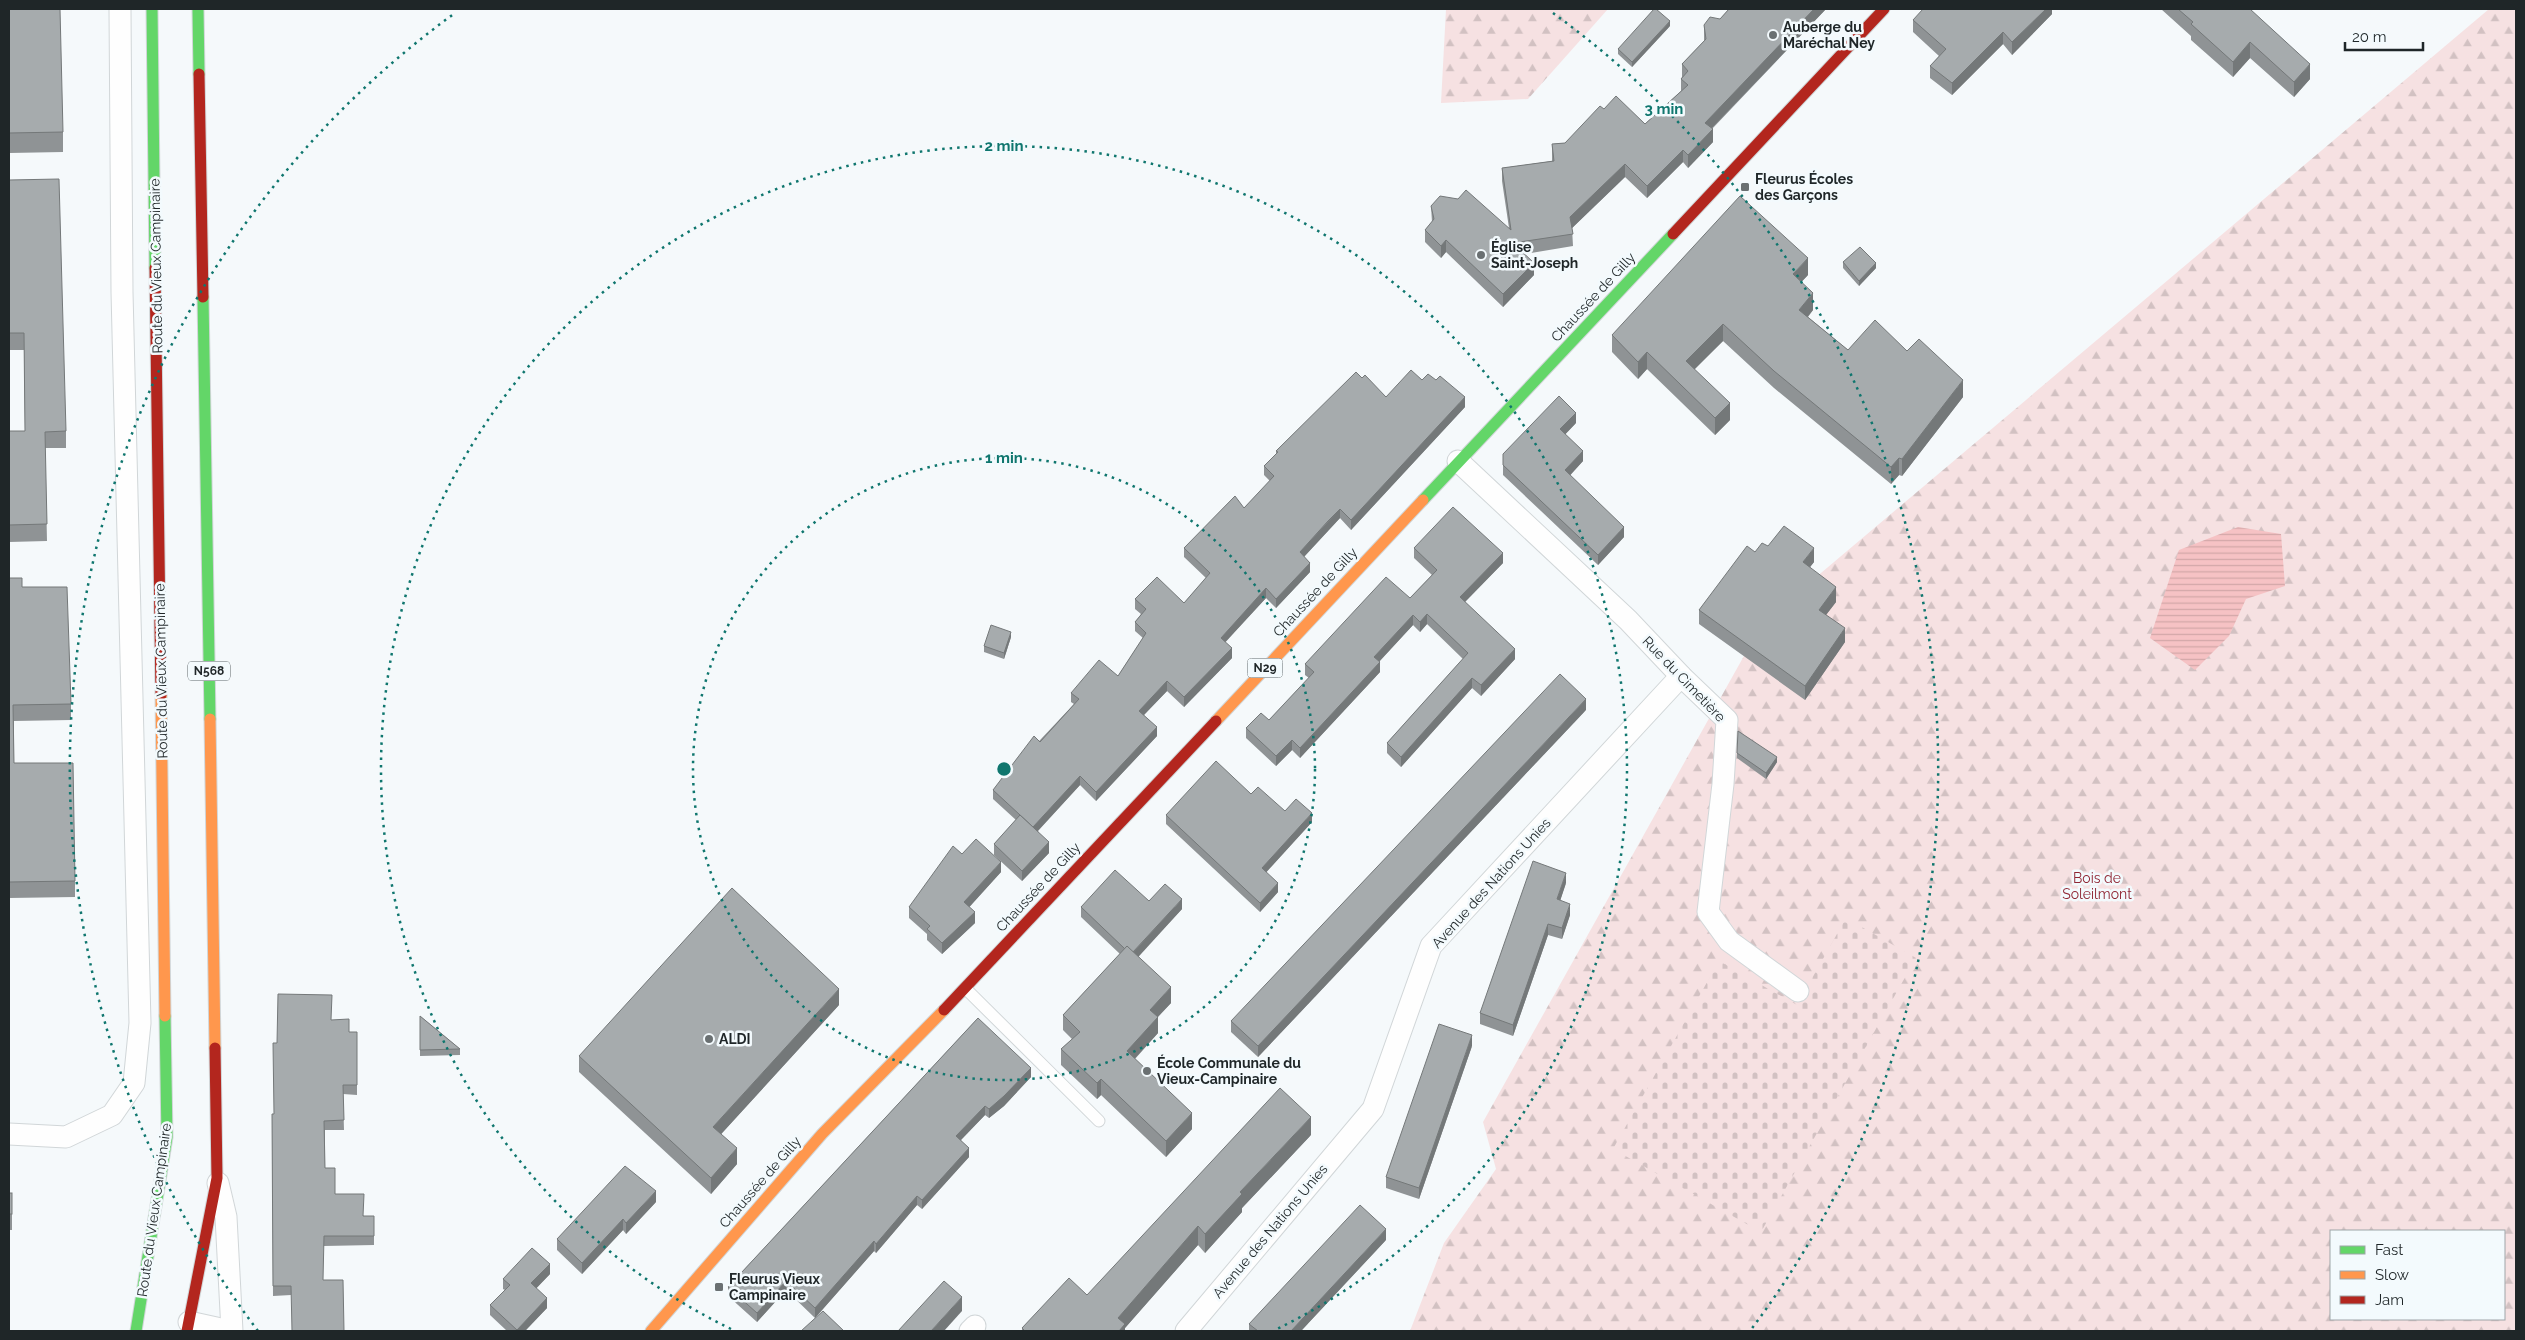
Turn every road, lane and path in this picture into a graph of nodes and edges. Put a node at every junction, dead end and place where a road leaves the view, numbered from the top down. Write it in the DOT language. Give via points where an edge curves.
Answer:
graph roads {
  1 [pos="120,9"];
  2 [pos="152,9"];
  3 [pos="198,9"];
  4 [pos="1884,9"];
  5 [pos="1458,461"];
  6 [pos="1681,676"];
  7 [pos="965,988"];
  8 [pos="1798,991"];
  9 [pos="1098,1121"];
  10 [pos="9,1134"];
  11 [pos="217,1178"];
  12 [pos="188,1327"];
  13 [pos="136,1331"];
  14 [pos="231,1331"];
  15 [pos="651,1331"];
  16 [pos="1186,1331"];
  1 -- 10 [label="street" via="122,292 140,1024 134,1083 112,1115 66,1136"];
  2 -- 13 [label="main road, Route du Vieux Campinaire" via="167,1137"];
  3 -- 11 [label="main road, N568"];
  4 -- 5 [label="main road, Chaussée de Gilly / N29"];
  5 -- 6 [label="street, Rue du Cimetière" via="1628,620"];
  5 -- 7 [label="main road, Chaussée de Gilly / N29"];
  6 -- 8 [label="street, Rue du Cimetière" via="1727,720 1708,912 1729,941"];
  6 -- 16 [label="street, Avenue des Nations Unies" via="1431,946 1373,1109"];
  7 -- 9 [label="lane"];
  7 -- 15 [label="main road, Chaussée de Gilly / N29" via="822,1134"];
  11 -- 12 [label="main road, N568"];
  11 -- 14 [label="street" via="226,1217"];
  12 -- 14 [label="street"];
}
